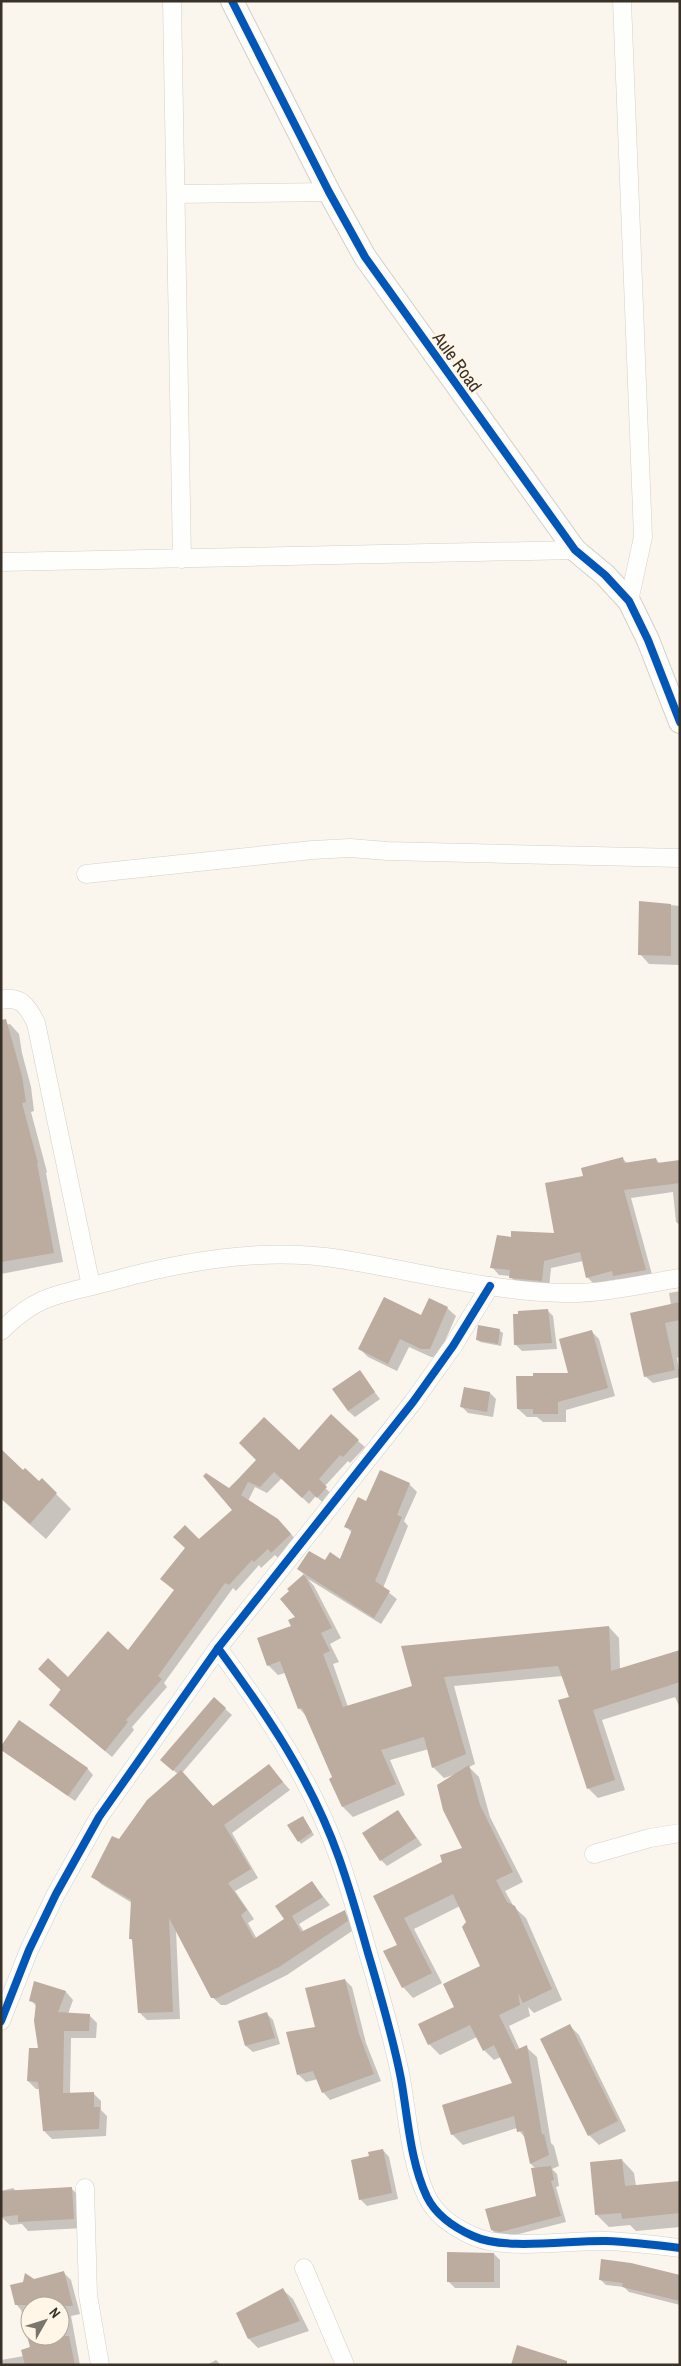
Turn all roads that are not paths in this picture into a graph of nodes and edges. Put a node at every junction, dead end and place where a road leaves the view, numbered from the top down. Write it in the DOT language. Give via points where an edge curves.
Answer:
graph roads {
  1 [pos="172,1"];
  2 [pos="232,1"];
  3 [pos="622,1"];
  4 [pos="328,192"];
  5 [pos="176,194"];
  6 [pos="575,550"];
  7 [pos="182,559"];
  8 [pos="1,562"];
  9 [pos="629,600"];
  10 [pos="680,722"];
  11 [pos="680,858"];
  12 [pos="86,874"];
  13 [pos="1,1000"];
  14 [pos="680,1278"];
  15 [pos="91,1286"];
  16 [pos="490,1286"];
  17 [pos="1,1331"];
  18 [pos="218,1648"];
  19 [pos="680,1833"];
  20 [pos="594,1854"];
  21 [pos="1,2021"];
  22 [pos="85,2188"];
  23 [pos="680,2248"];
  24 [pos="304,2268"];
  25 [pos="100,2365"];
  26 [pos="345,2365"];
  1 -- 5 [label="street"];
  2 -- 4 [label="street, Aule Road"];
  3 -- 9 [label="street" via="643,537"];
  4 -- 5 [label="street"];
  4 -- 6 [label="street, Aule Road" via="365,257"];
  5 -- 7 [label="street"];
  6 -- 7 [label="street"];
  6 -- 9 [label="street, Aule Road"];
  7 -- 8 [label="street"];
  9 -- 10 [label="street, Aule Road"];
  11 -- 12 [label="street" via="350,848"];
  13 -- 15 [label="street" via="11,997 21,1001 30,1009 36,1023"];
  14 -- 16 [label="street" via="564,1293"];
  15 -- 16 [label="street" via="158,1269 242,1255 287,1255 338,1259"];
  15 -- 17 [label="street" via="55,1294 34,1303"];
  16 -- 18 [label="street" via="413,1402"];
  18 -- 21 [label="street" via="99,1817 48,1910"];
  18 -- 23 [label="street" via="290,1751 339,1858 401,2078 411,2144 428,2198 436,2210 474,2237 504,2243 607,2241"];
  19 -- 20 [label="street"];
  22 -- 25 [label="street" via="88,2295"];
  24 -- 26 [label="street"];
}
